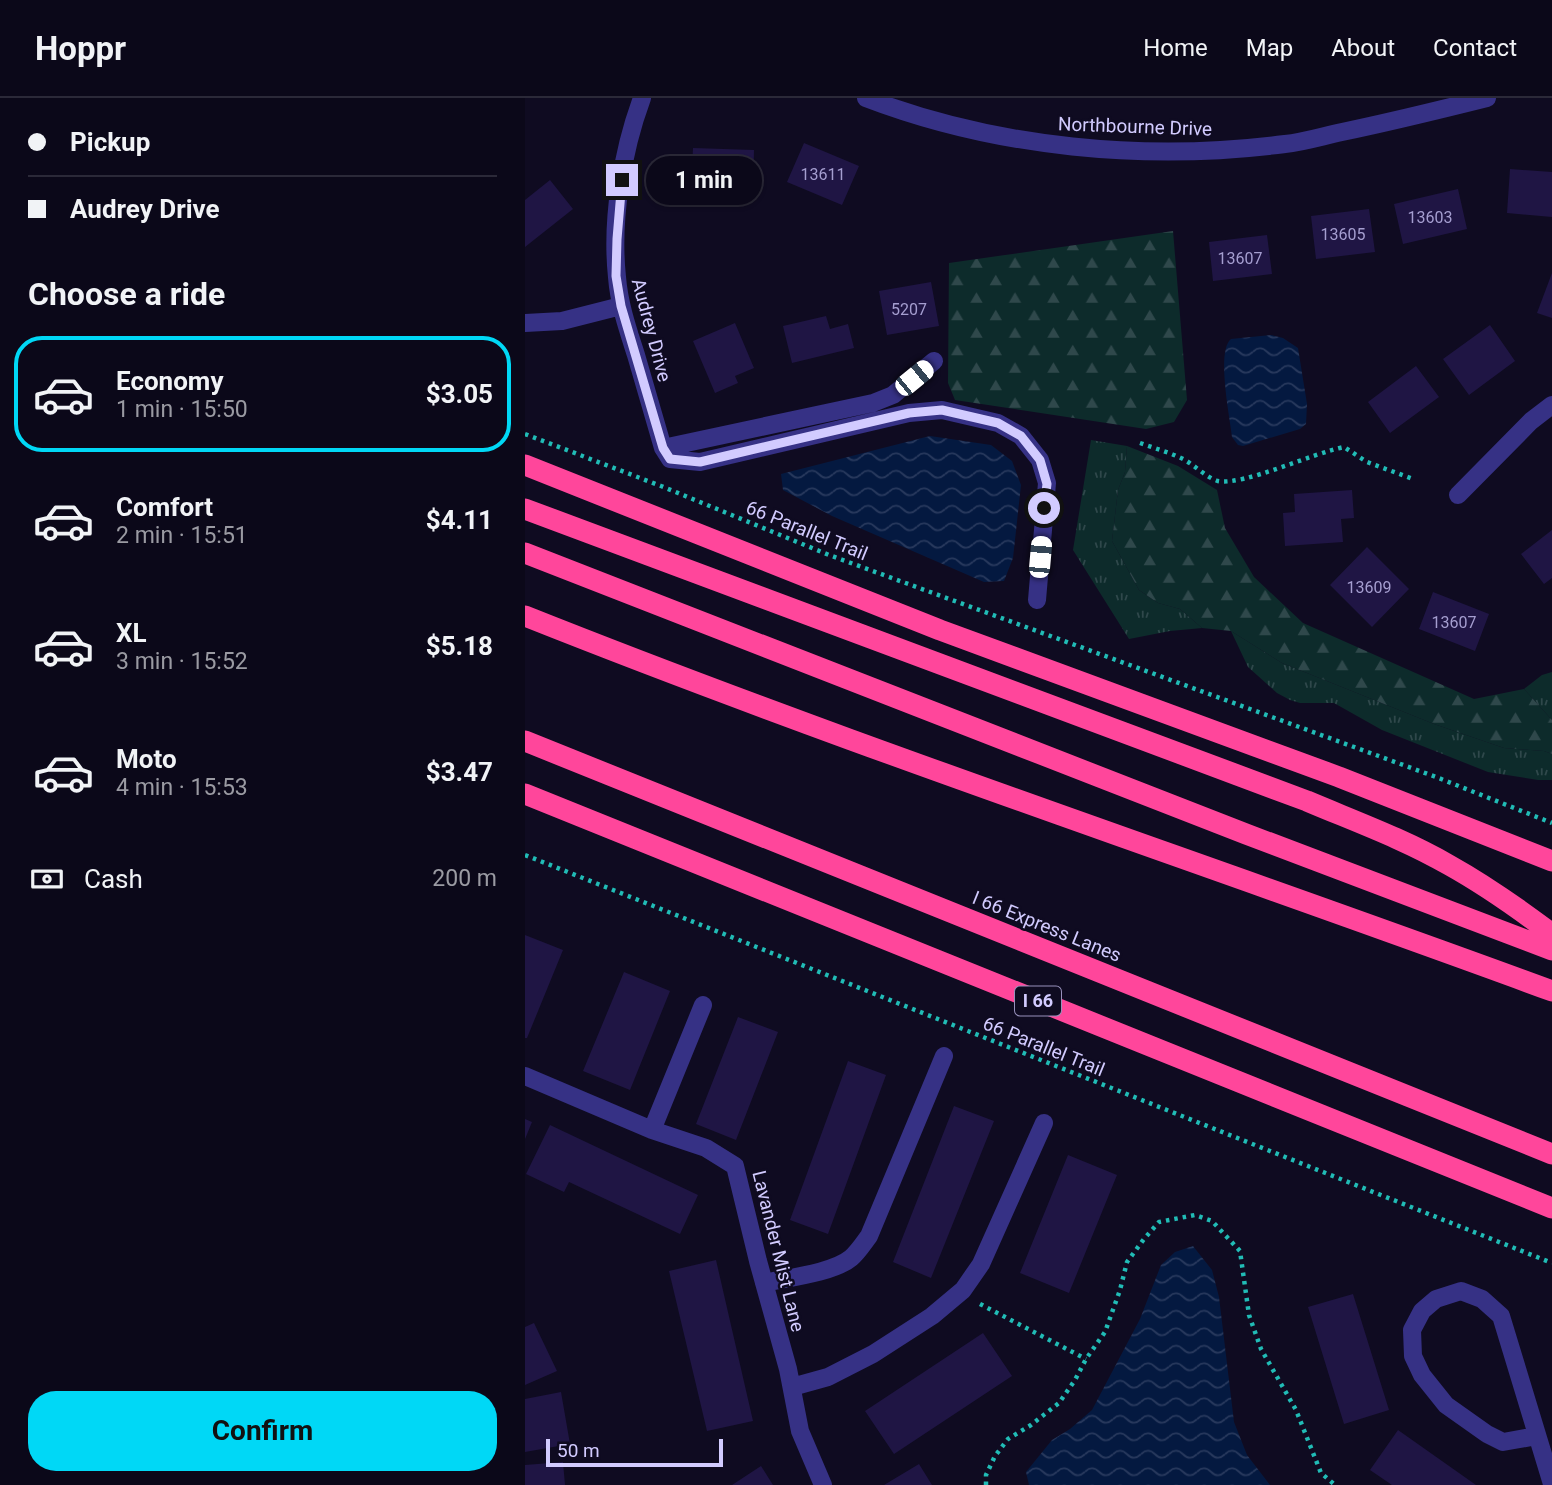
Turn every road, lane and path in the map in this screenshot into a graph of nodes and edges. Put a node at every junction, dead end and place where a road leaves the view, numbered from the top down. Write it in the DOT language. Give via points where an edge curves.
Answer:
graph roads {
  1 [pos="642,98"];
  2 [pos="866,98"];
  3 [pos="1487,98"];
  4 [pos="621,306"];
  5 [pos="525,323"];
  6 [pos="934,361"];
  7 [pos="1552,405"];
  8 [pos="525,434"];
  9 [pos="1140,443"];
  10 [pos="663,448"];
  11 [pos="525,465"];
  12 [pos="1413,479"];
  13 [pos="1458,495"];
  14 [pos="525,509"];
  15 [pos="525,553"];
  16 [pos="1037,600"];
  17 [pos="525,617"];
  18 [pos="525,741"];
  19 [pos="525,794"];
  20 [pos="1552,823"];
  21 [pos="525,855"];
  22 [pos="1552,861"];
  23 [pos="1552,934"];
  24 [pos="1552,950"];
  25 [pos="1552,991"];
  26 [pos="703,1005"];
  27 [pos="944,1056"];
  28 [pos="525,1076"];
  29 [pos="1044,1124"];
  30 [pos="652,1130"];
  31 [pos="1552,1154"];
  32 [pos="1552,1208"];
  33 [pos="1552,1263"];
  34 [pos="764,1283"];
  35 [pos="980,1304"];
  36 [pos="1086,1359"];
  37 [pos="792,1387"];
  38 [pos="1537,1436"];
  39 [pos="1552,1484"];
  40 [pos="823,1485"];
  41 [pos="986,1485"];
  42 [pos="1335,1485"];
  1 -- 4 [label="street, Audrey Drive" via="619,197 616,276"];
  2 -- 3 [label="street, Northbourne Drive" via="947,123 1030,141 1199,153 1287,144"];
  4 -- 5 [label="street" via="562,321"];
  4 -- 10 [label="street, Audrey Drive"];
  6 -- 10 [label="street" via="893,395 873,403"];
  7 -- 13 [label="street"];
  8 -- 20 [label="path, 66 Parallel Trail" via="829,555"];
  9 -- 12 [label="path" via="1227,482 1344,447 1367,462"];
  10 -- 16 [label="street" via="670,459 700,462 909,413 942,410 998,423 1028,444 1040,460 1047,484"];
  11 -- 22 [label="highway" via="928,625"];
  14 -- 23 [label="highway" via="1307,800 1447,864"];
  15 -- 24 [label="highway"];
  17 -- 25 [label="highway" via="775,713"];
  18 -- 31 [label="highway, I 66 Express Lanes"];
  19 -- 32 [label="highway, I 66"];
  21 -- 33 [label="path, 66 Parallel Trail"];
  26 -- 30 [label="street"];
  27 -- 34 [label="street" via="869,1236 858,1251 848,1261"];
  28 -- 30 [label="street, Lavander Mist Lane"];
  29 -- 37 [label="street" via="981,1264 963,1290 873,1354 828,1377"];
  30 -- 34 [label="street, Lavander Mist Lane" via="706,1148 736,1166"];
  34 -- 37 [label="street, Lavander Mist Lane"];
  35 -- 36 [label="path"];
  36 -- 41 [label="path" via="1059,1403 1007,1439 986,1475"];
  36 -- 42 [label="path" via="1105,1332 1127,1262 1159,1222 1195,1215 1212,1221 1240,1251 1249,1315 1261,1349 1296,1410 1321,1473"];
  37 -- 40 [label="street, Lavander Mist Lane" via="800,1431"];
  38 -- 38 [label="street" via="1501,1316 1482,1299 1461,1291 1436,1299 1422,1311 1412,1330 1413,1356 1422,1375 1446,1405 1487,1434 1503,1442"];
  38 -- 39 [label="street"];
}
